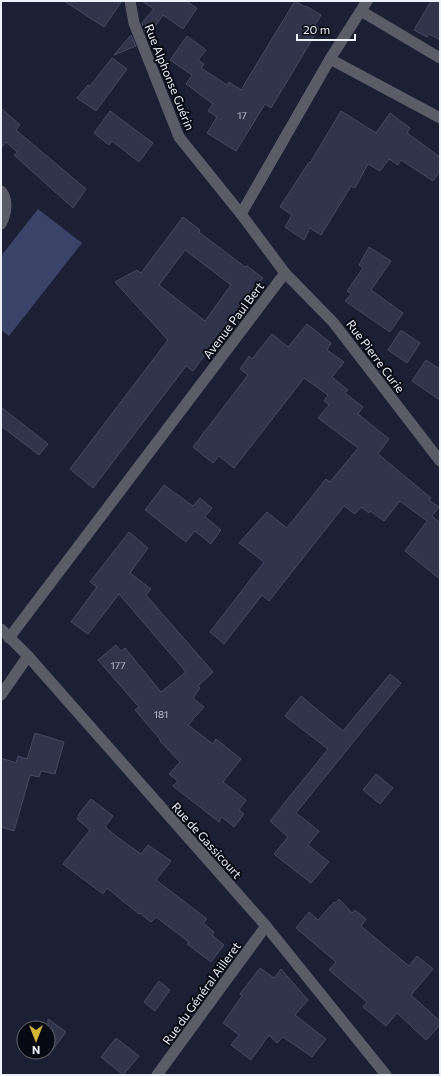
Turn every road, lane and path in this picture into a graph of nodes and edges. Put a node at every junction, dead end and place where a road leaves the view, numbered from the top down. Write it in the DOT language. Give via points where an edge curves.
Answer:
graph roads {
  1 [pos="130,1"];
  2 [pos="366,1"];
  3 [pos="360,11"];
  4 [pos="440,58"];
  5 [pos="330,59"];
  6 [pos="440,118"];
  7 [pos="1,191"];
  8 [pos="241,214"];
  9 [pos="1,224"];
  10 [pos="285,273"];
  11 [pos="440,461"];
  12 [pos="1,629"];
  13 [pos="9,638"];
  14 [pos="28,656"];
  15 [pos="1,695"];
  16 [pos="266,926"];
  17 [pos="157,1075"];
  18 [pos="386,1075"];
  1 -- 8 [label="street, Rue Alphonse Guérin" via="134,23 179,137"];
  2 -- 3 [label="street"];
  3 -- 4 [label="street"];
  3 -- 5 [label="street"];
  5 -- 6 [label="street"];
  5 -- 8 [label="street"];
  7 -- 9 [label="street" via="6,204 6,216"];
  8 -- 10 [label="street"];
  10 -- 11 [label="street, Rue Pierre Curie" via="333,322"];
  10 -- 13 [label="street, Avenue Paul Bert"];
  12 -- 13 [label="street, Rue de Gassicourt"];
  13 -- 14 [label="street, Rue de Gassicourt"];
  14 -- 15 [label="street"];
  14 -- 16 [label="street, Rue de Gassicourt"];
  16 -- 17 [label="street, Rue du Général Ailleret"];
  16 -- 18 [label="street, Rue de Gassicourt"];
}
